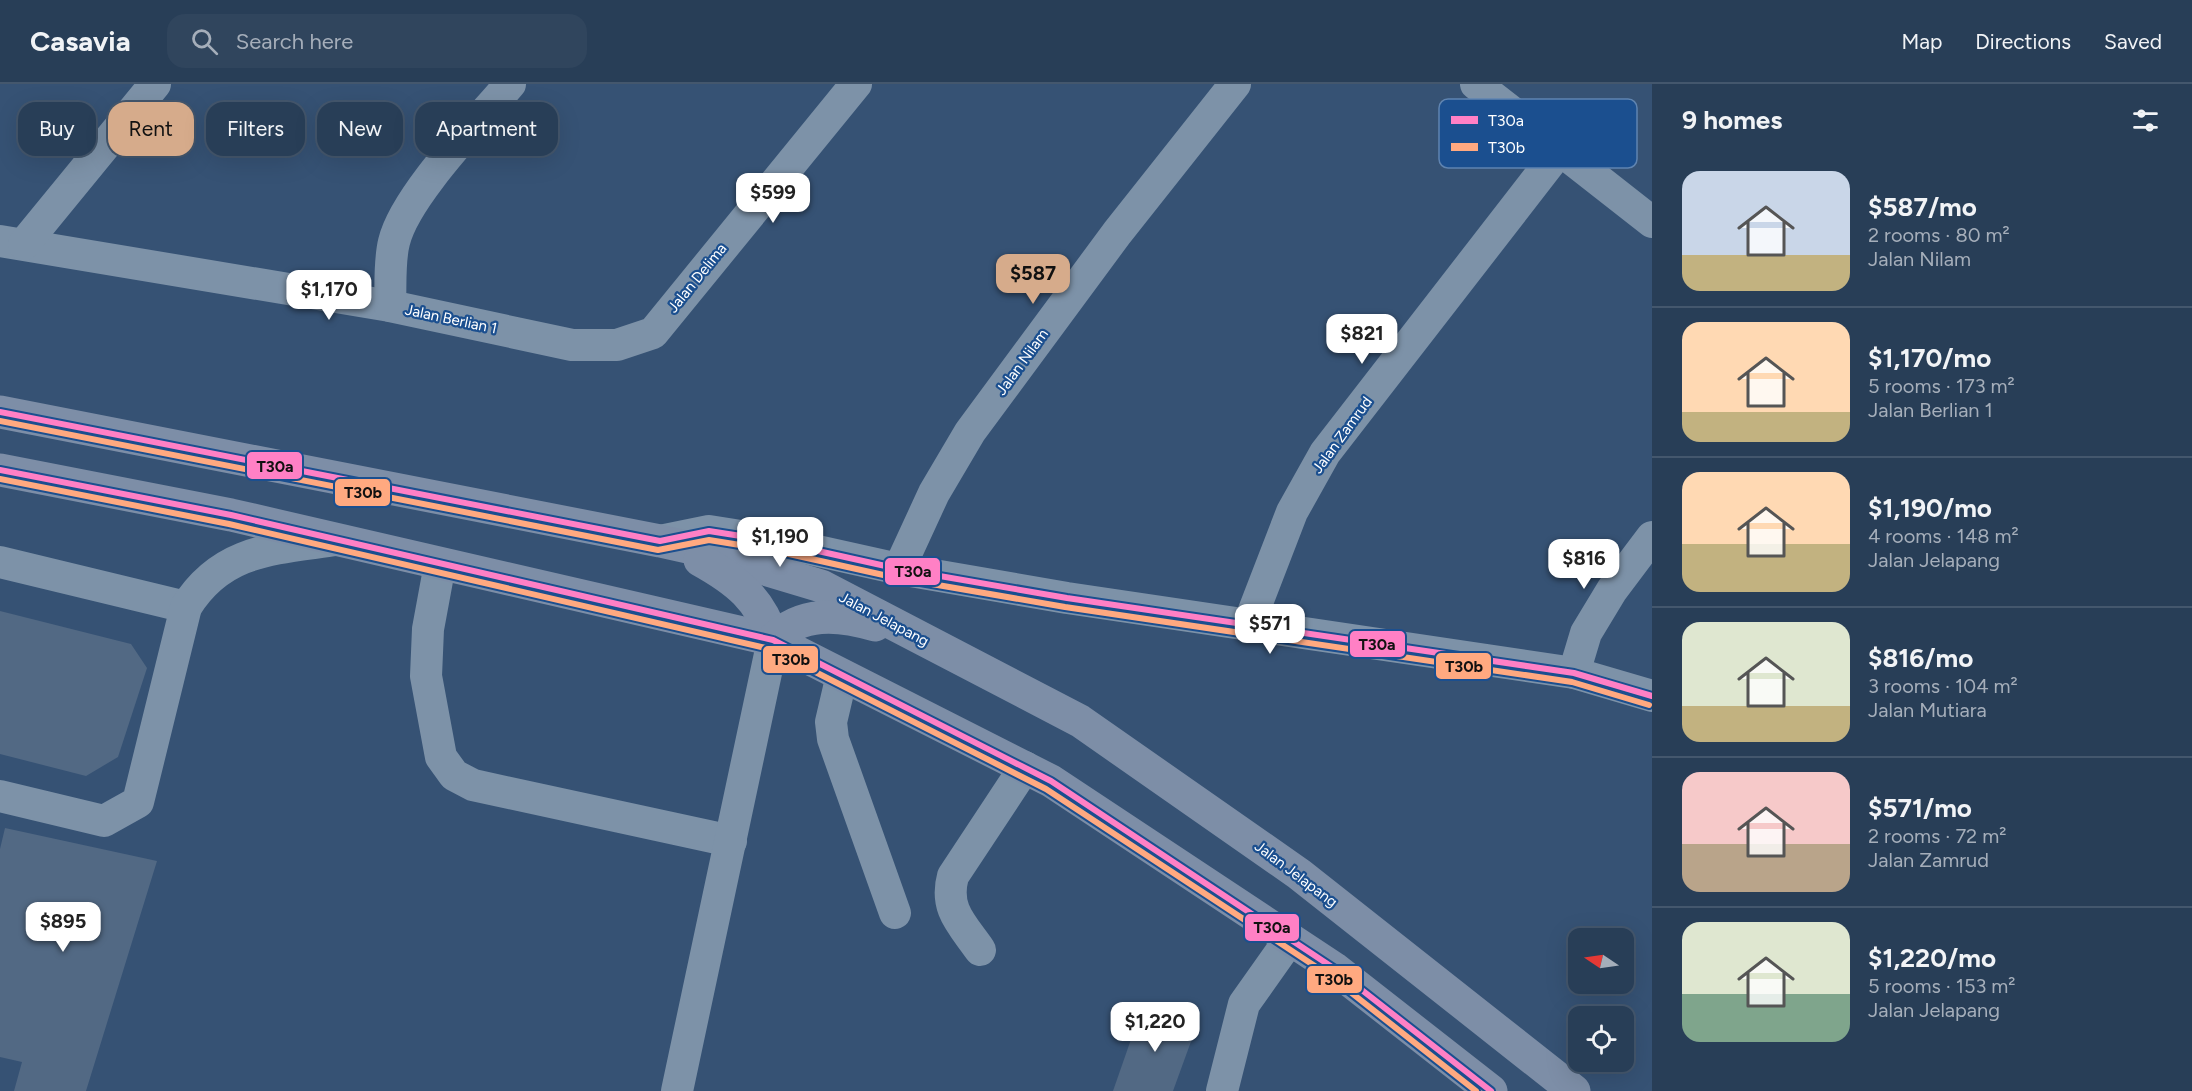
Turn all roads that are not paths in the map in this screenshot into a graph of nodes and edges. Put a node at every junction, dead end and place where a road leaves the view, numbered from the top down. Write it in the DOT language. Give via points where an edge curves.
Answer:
graph roads {
  1 [pos="155,84"];
  2 [pos="510,84"];
  3 [pos="856,84"];
  4 [pos="1235,84"];
  5 [pos="1476,84"];
  6 [pos="1495,99"];
  7 [pos="1546,168"];
  8 [pos="1581,168"];
  9 [pos="1652,222"];
  10 [pos="12,243"];
  11 [pos="390,306"];
  12 [pos="652,333"];
  13 [pos="0,412"];
  14 [pos="0,470"];
  15 [pos="1652,537"];
  16 [pos="337,540"];
  17 [pos="660,541"];
  18 [pos="0,562"];
  19 [pos="440,564"];
  20 [pos="899,569"];
  21 [pos="186,607"];
  22 [pos="1248,626"];
  23 [pos="917,637"];
  24 [pos="773,640"];
  25 [pos="1574,673"];
  26 [pos="842,675"];
  27 [pos="1652,696"];
  28 [pos="1025,768"];
  29 [pos="0,796"];
  30 [pos="731,841"];
  31 [pos="895,914"];
  32 [pos="1290,939"];
  33 [pos="980,950"];
  34 [pos="677,1091"];
  35 [pos="1222,1091"];
  36 [pos="1491,1091"];
  37 [pos="1574,1091"];
  1 -- 10 [label="street"];
  2 -- 11 [label="street" via="417,195 400,221 393,244"];
  3 -- 12 [label="street, Jalan Delima"];
  4 -- 20 [label="street, Jalan Nilam" via="1117,232 970,432 934,494"];
  5 -- 6 [label="street"];
  7 -- 22 [label="street, Jalan Zamrud" via="1325,453 1292,512"];
  8 -- 9 [label="street"];
  10 -- 11 [label="street, Jalan Berlian 1"];
  11 -- 12 [label="street, Jalan Berlian 1" via="572,345 617,345"];
  13 -- 17 [label="main road, Jalan Jelapang"];
  14 -- 16 [label="main road"];
  15 -- 25 [label="street" via="1586,633"];
  16 -- 19 [label="main road"];
  16 -- 21 [label="street" via="244,556 208,578"];
  17 -- 20 [label="street" via="709,531"];
  17 -- 23 [label="main road, Jalan Jelapang" via="821,586"];
  17 -- 24 [label="main road" via="718,570 742,588 759,606"];
  18 -- 21 [label="street"];
  19 -- 24 [label="main road"];
  19 -- 30 [label="street" via="428,629 426,676 441,758 454,775 473,785"];
  20 -- 22 [label="street"];
  21 -- 29 [label="street" via="138,802 104,821"];
  22 -- 25 [label="street"];
  23 -- 24 [label="main road" via="847,618 820,616 790,626"];
  23 -- 37 [label="main road, Jalan Jelapang" via="1080,720 1299,874"];
  24 -- 26 [label="main road"];
  24 -- 30 [label="street"];
  25 -- 27 [label="street"];
  26 -- 28 [label="main road"];
  26 -- 31 [label="street" via="831,722 833,739"];
  28 -- 32 [label="main road" via="1051,781"];
  28 -- 33 [label="street" via="953,876 952,909"];
  30 -- 34 [label="street"];
  32 -- 35 [label="street" via="1244,1004"];
  32 -- 36 [label="main road" via="1335,969"];
}
